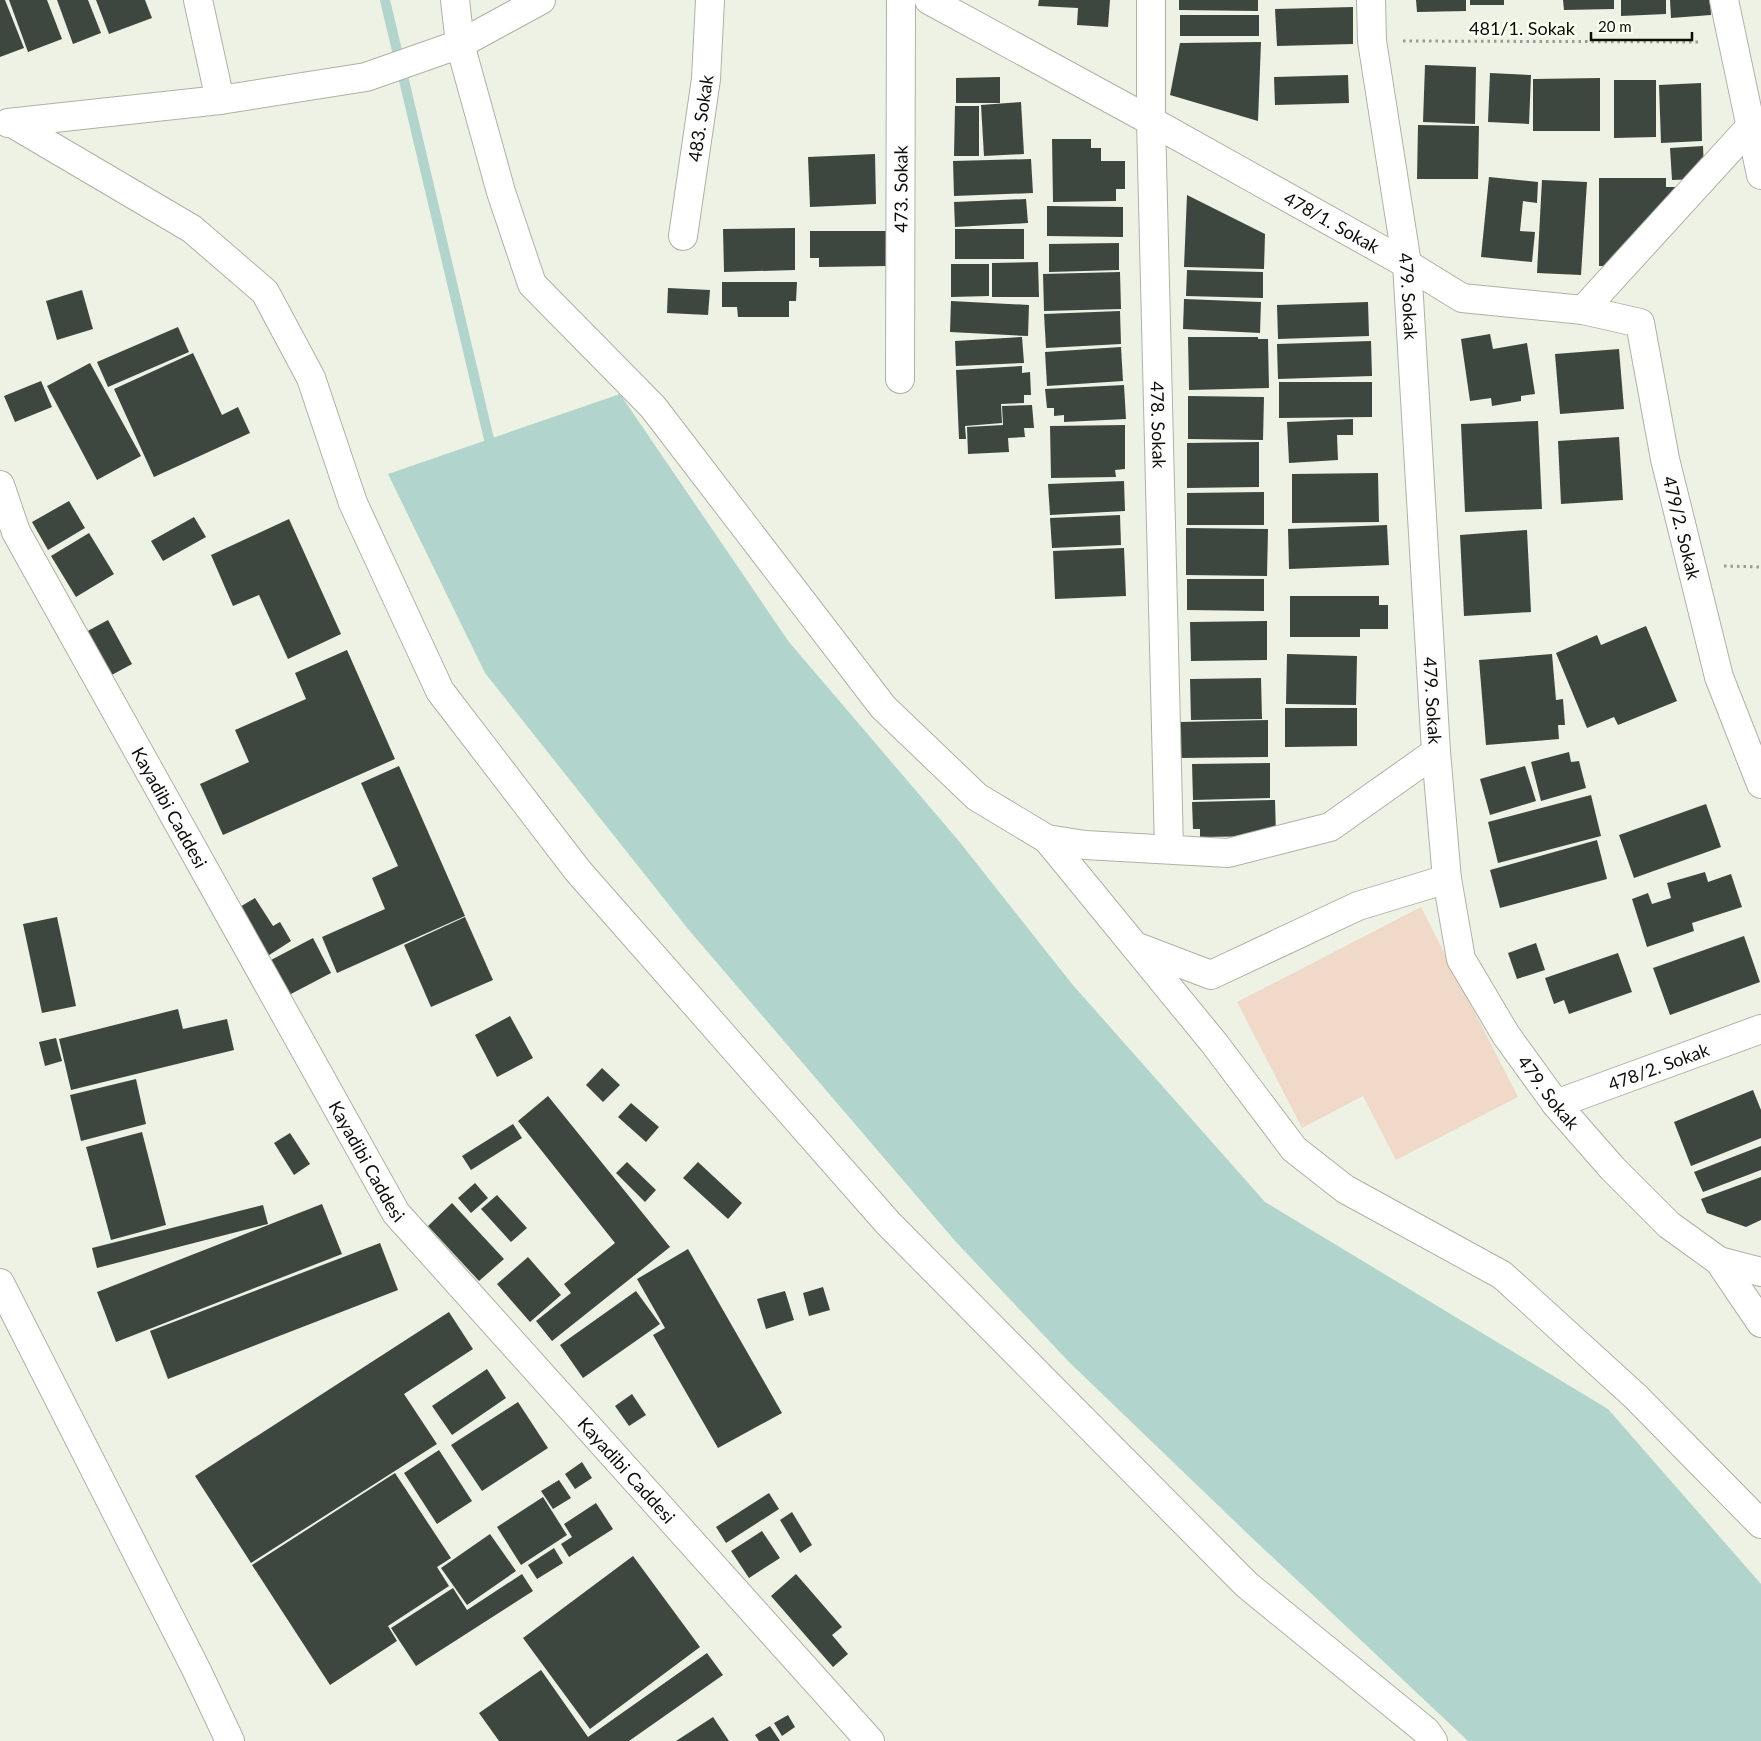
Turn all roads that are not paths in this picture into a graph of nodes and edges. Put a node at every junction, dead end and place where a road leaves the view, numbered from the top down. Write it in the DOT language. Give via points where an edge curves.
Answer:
graph roads {
  1 [pos="198,0"];
  2 [pos="455,0"];
  3 [pos="541,0"];
  4 [pos="710,0"];
  5 [pos="901,0"];
  6 [pos="929,0"];
  7 [pos="1151,0"];
  8 [pos="1371,0"];
  9 [pos="1724,0"];
  10 [pos="460,44"];
  11 [pos="220,100"];
  12 [pos="1151,121"];
  13 [pos="6,123"];
  14 [pos="1751,126"];
  15 [pos="1761,175"];
  16 [pos="683,236"];
  17 [pos="1407,264"];
  18 [pos="1583,310"];
  19 [pos="900,379"];
  20 [pos="0,485"];
  21 [pos="1436,752"];
  22 [pos="1761,784"];
  23 [pos="1048,839"];
  24 [pos="1169,849"];
  25 [pos="1447,879"];
  26 [pos="1133,945"];
  27 [pos="1761,1029"];
  28 [pos="1556,1104"];
  29 [pos="1720,1261"];
  30 [pos="1761,1272"];
  31 [pos="0,1283"];
  32 [pos="1761,1323"];
  33 [pos="1761,1524"];
  34 [pos="230,1741"];
  35 [pos="870,1741"];
  36 [pos="1433,1741"];
  1 -- 11 [label="street"];
  2 -- 10 [label="street"];
  3 -- 10 [label="street"];
  4 -- 16 [label="street, 483. Sokak" via="706,79"];
  5 -- 19 [label="street, 473. Sokak"];
  6 -- 12 [label="street, 478/1. Sokak"];
  7 -- 12 [label="street, 478. Sokak"];
  8 -- 17 [label="street, 479. Sokak" via="1372,41"];
  9 -- 14 [label="street"];
  10 -- 11 [label="street" via="366,77"];
  10 -- 23 [label="street" via="501,192 532,284 653,407 883,707 977,798"];
  11 -- 13 [label="street"];
  12 -- 17 [label="street, 478/1. Sokak"];
  12 -- 24 [label="street, 478. Sokak"];
  13 -- 36 [label="street" via="192,228 265,292 311,378 354,504 440,691 578,871 902,1237 1247,1585"];
  14 -- 15 [label="street"];
  14 -- 18 [label="street"];
  17 -- 18 [label="street, 478/1. Sokak" via="1462,298"];
  17 -- 21 [label="street, 479. Sokak"];
  18 -- 22 [label="street, 479/2. Sokak" via="1640,323 1665,459 1719,677"];
  20 -- 35 [label="street, Kayadibi Caddesi" via="16,532 396,1213"];
  21 -- 24 [label="street" via="1330,827 1228,853"];
  21 -- 25 [label="street, 479. Sokak"];
  23 -- 24 [label="street" via="1084,845"];
  23 -- 26 [label="street"];
  25 -- 26 [label="street" via="1358,906 1211,975"];
  25 -- 28 [label="street, 479. Sokak" via="1461,959 1506,1035"];
  26 -- 33 [label="street" via="1214,1044 1294,1150 1346,1189 1502,1275 1635,1396"];
  27 -- 28 [label="street, 478/2. Sokak"];
  28 -- 29 [label="street, 479. Sokak" via="1613,1169 1669,1225"];
  29 -- 30 [label="street, 479. Sokak"];
  29 -- 32 [label="street"];
  31 -- 34 [label="street"];
}
